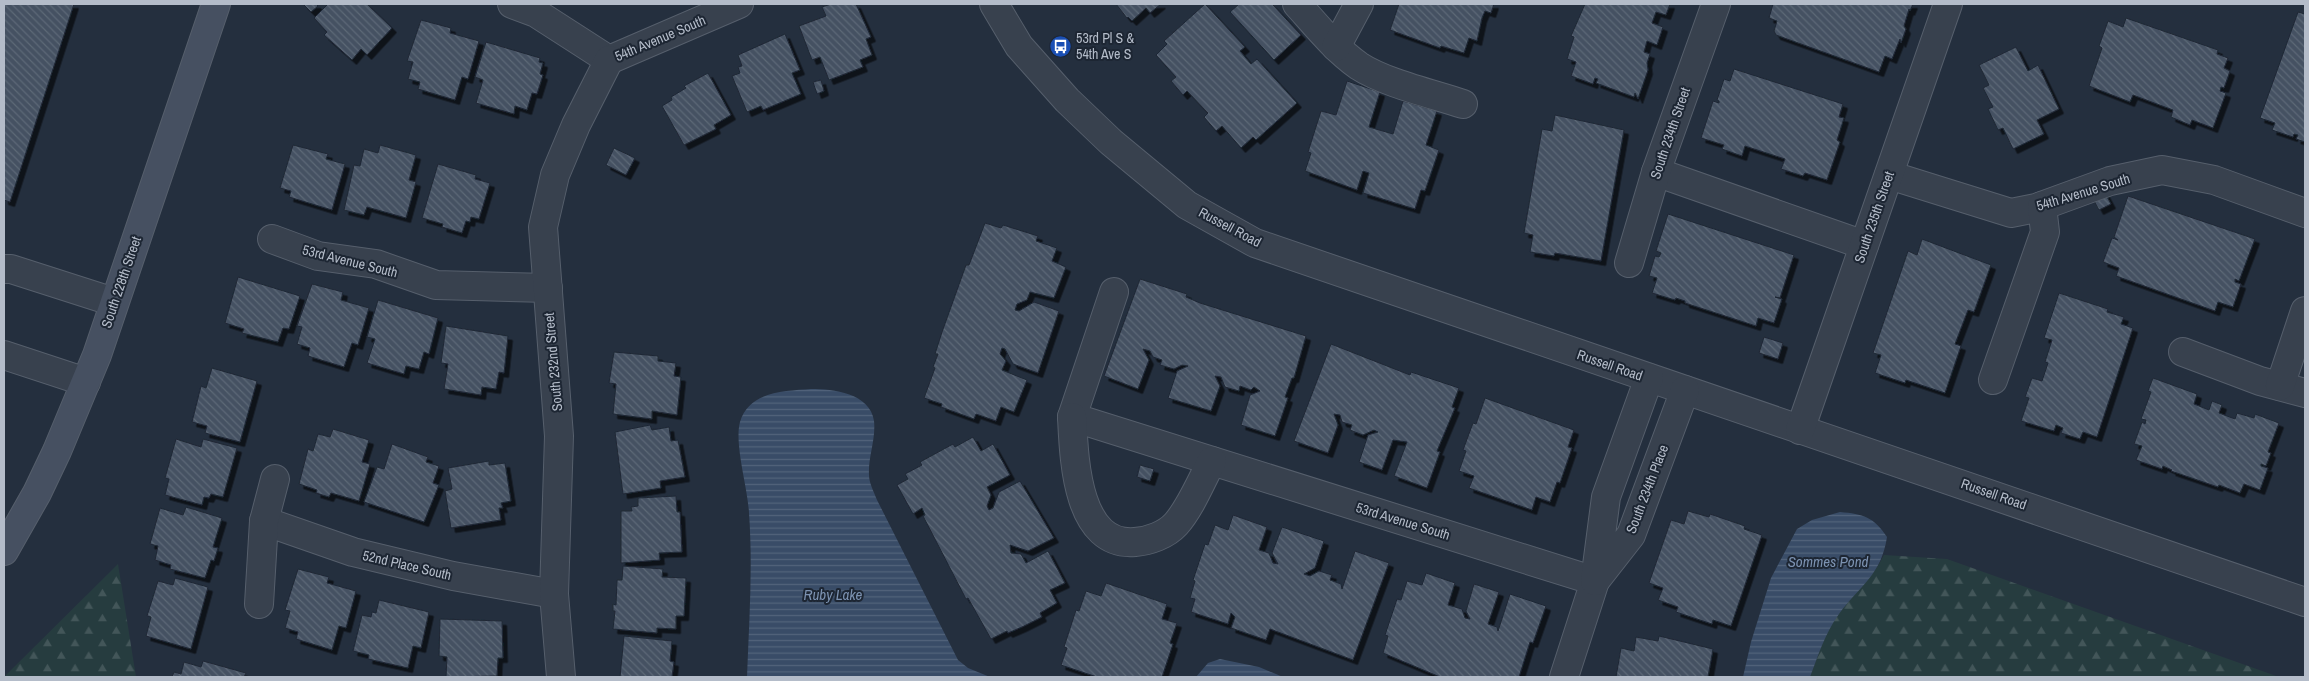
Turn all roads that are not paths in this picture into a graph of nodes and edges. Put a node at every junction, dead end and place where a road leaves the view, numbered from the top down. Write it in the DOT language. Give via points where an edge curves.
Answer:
graph roads {
  1 [pos="216,4"];
  2 [pos="512,4"];
  3 [pos="739,4"];
  4 [pos="994,4"];
  5 [pos="1297,4"];
  6 [pos="1359,4"];
  7 [pos="1716,4"];
  8 [pos="1948,4"];
  9 [pos="1336,46"];
  10 [pos="609,60"];
  11 [pos="1463,104"];
  12 [pos="1656,172"];
  13 [pos="1889,175"];
  14 [pos="2042,206"];
  15 [pos="2305,213"];
  16 [pos="272,239"];
  17 [pos="1864,245"];
  18 [pos="1629,263"];
  19 [pos="4,269"];
  20 [pos="548,288"];
  21 [pos="1114,292"];
  22 [pos="114,302"];
  23 [pos="2305,311"];
  24 [pos="2184,352"];
  25 [pos="4,355"];
  26 [pos="1649,378"];
  27 [pos="1993,380"];
  28 [pos="86,382"];
  29 [pos="2293,389"];
  30 [pos="1685,390"];
  31 [pos="1072,417"];
  32 [pos="1800,430"];
  33 [pos="1212,461"];
  34 [pos="275,479"];
  35 [pos="264,521"];
  36 [pos="4,551"];
  37 [pos="1595,581"];
  38 [pos="554,594"];
  39 [pos="2305,602"];
  40 [pos="259,604"];
  41 [pos="561,677"];
  42 [pos="1564,677"];
  1 -- 22 [label="main road, South 228th Street"];
  2 -- 10 [label="street" via="536,13"];
  3 -- 10 [label="street, 54th Avenue South"];
  4 -- 26 [label="street, Russell Road" via="1019,46 1067,100 1111,142 1187,205 1255,242"];
  5 -- 9 [label="street"];
  6 -- 9 [label="street"];
  7 -- 12 [label="street, South 234th Street"];
  8 -- 13 [label="street, South 235th Street"];
  9 -- 11 [label="street" via="1360,67"];
  10 -- 20 [label="street, South 232nd Street" via="555,175 543,227"];
  12 -- 17 [label="street"];
  12 -- 18 [label="street, South 234th Street"];
  13 -- 14 [label="street, 54th Avenue South" via="2011,213"];
  13 -- 17 [label="street, South 235th Street"];
  14 -- 15 [label="street, 54th Avenue South" via="2110,182 2162,170 2214,180"];
  14 -- 27 [label="street" via="2045,232"];
  16 -- 20 [label="street, 53rd Avenue South" via="318,256 376,264 436,285"];
  17 -- 32 [label="street, South 235th Street"];
  19 -- 22 [label="street"];
  20 -- 38 [label="street, South 232nd Street" via="559,436"];
  21 -- 31 [label="street"];
  22 -- 28 [label="main road, South 228th Street"];
  23 -- 29 [label="street"];
  24 -- 29 [label="street"];
  25 -- 28 [label="street"];
  26 -- 30 [label="street, Russell Road"];
  26 -- 37 [label="street, South 234th Place" via="1606,497"];
  28 -- 36 [label="main road, South 228th Street" via="38,493"];
  30 -- 32 [label="street, Russell Road"];
  30 -- 37 [label="street, South 234th Place" via="1631,535"];
  31 -- 33 [label="street, 53rd Avenue South"];
  31 -- 33 [label="street" via="1075,468 1084,501 1107,538 1125,543 1142,542 1168,531 1186,509"];
  32 -- 39 [label="street, Russell Road" via="2005,497"];
  33 -- 37 [label="street, 53rd Avenue South"];
  34 -- 35 [label="street"];
  35 -- 38 [label="street, 52nd Place South" via="353,552 453,576"];
  35 -- 40 [label="street"];
  37 -- 42 [label="street, South 234th Place"];
  38 -- 41 [label="street, South 232nd Street"];
}
